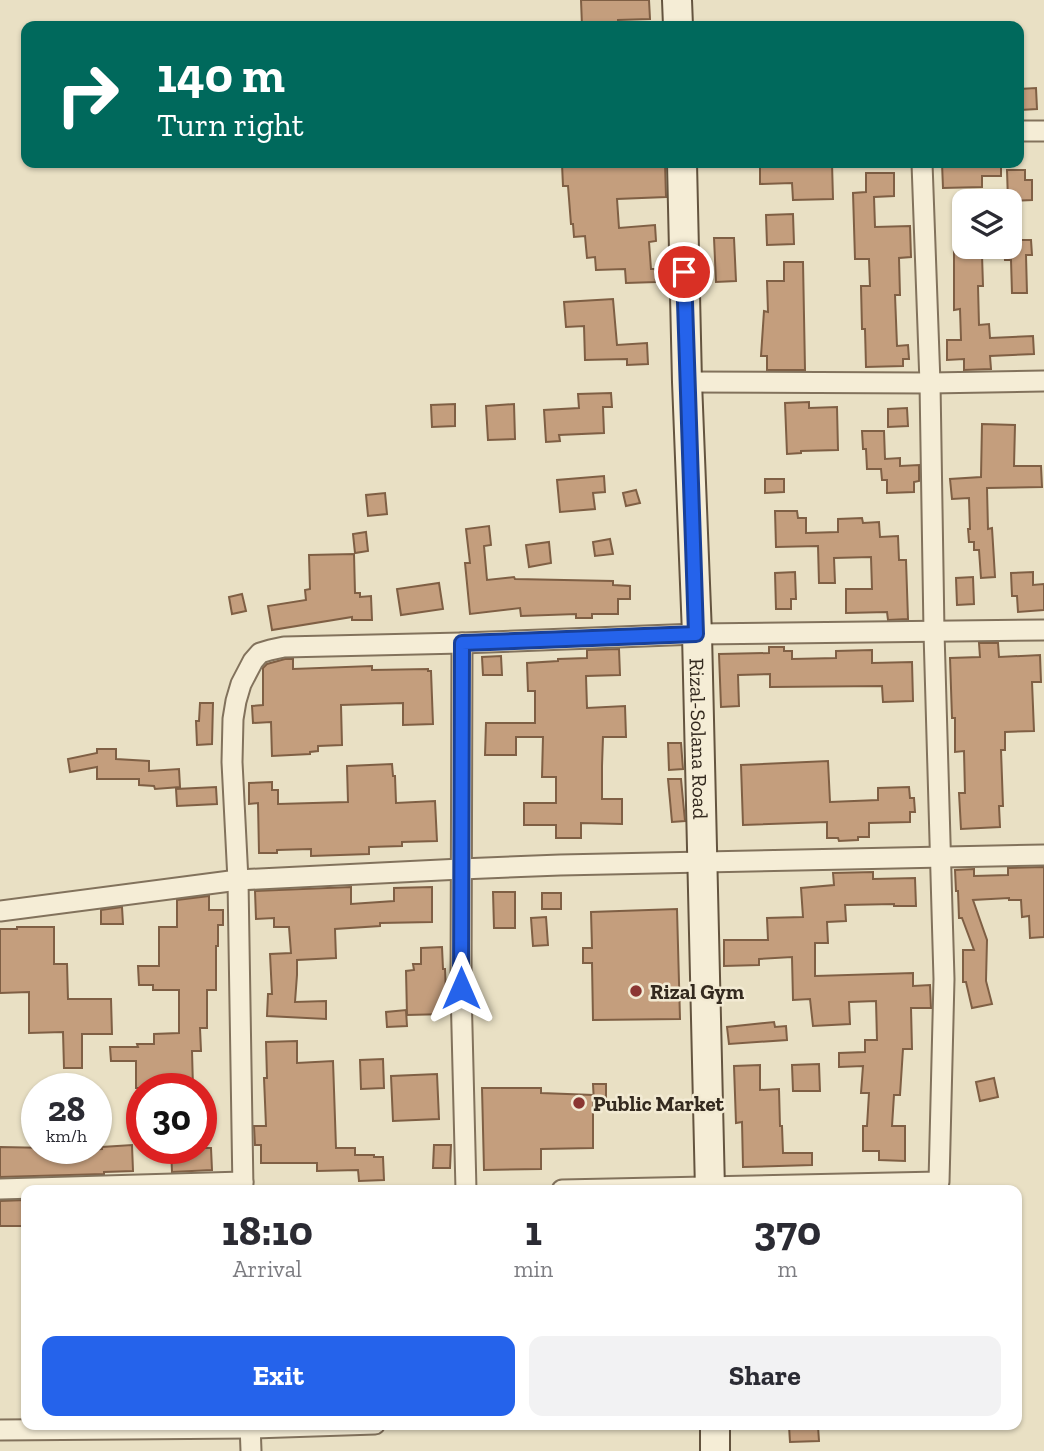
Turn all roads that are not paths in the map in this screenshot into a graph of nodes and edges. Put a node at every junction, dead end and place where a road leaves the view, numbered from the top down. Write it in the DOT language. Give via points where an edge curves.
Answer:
graph roads {
  1 [pos="677,0"];
  2 [pos="678,21"];
  3 [pos="1024,131"];
  4 [pos="1044,131"];
  5 [pos="682,168"];
  6 [pos="922,168"];
  7 [pos="1044,380"];
  8 [pos="687,382"];
  9 [pos="930,383"];
  10 [pos="1044,630"];
  11 [pos="934,632"];
  12 [pos="696,634"];
  13 [pos="462,643"];
  14 [pos="1044,855"];
  15 [pos="940,857"];
  16 [pos="702,863"];
  17 [pos="461,869"];
  18 [pos="238,880"];
  19 [pos="0,911"];
  20 [pos="243,1185"];
  21 [pos="466,1185"];
  22 [pos="710,1185"];
  23 [pos="939,1185"];
  24 [pos="0,1189"];
  25 [pos="21,1189"];
  26 [pos="0,1430"];
  27 [pos="21,1430"];
  28 [pos="250,1430"];
  29 [pos="715,1430"];
  30 [pos="251,1451"];
  31 [pos="715,1451"];
  1 -- 2 [label="main road"];
  3 -- 4 [label="street"];
  5 -- 8 [label="main road, Rizal-Solana Road"];
  6 -- 9 [label="street"];
  7 -- 9 [label="street"];
  8 -- 9 [label="street"];
  8 -- 12 [label="main road, Rizal-Solana Road"];
  9 -- 11 [label="street"];
  10 -- 11 [label="street"];
  11 -- 12 [label="street"];
  11 -- 15 [label="street"];
  12 -- 13 [label="street"];
  12 -- 16 [label="main road, Rizal-Solana Road"];
  13 -- 17 [label="street"];
  13 -- 18 [label="street" via="284,647 260,653 241,684 233,719"];
  14 -- 15 [label="street"];
  15 -- 16 [label="street"];
  15 -- 23 [label="street" via="944,979"];
  16 -- 17 [label="street"];
  16 -- 22 [label="main road, Rizal-Solana Road"];
  17 -- 18 [label="street"];
  17 -- 21 [label="street"];
  18 -- 19 [label="street"];
  18 -- 20 [label="street"];
  24 -- 25 [label="street"];
  26 -- 27 [label="street"];
  28 -- 30 [label="street"];
  29 -- 31 [label="main road"];
}
